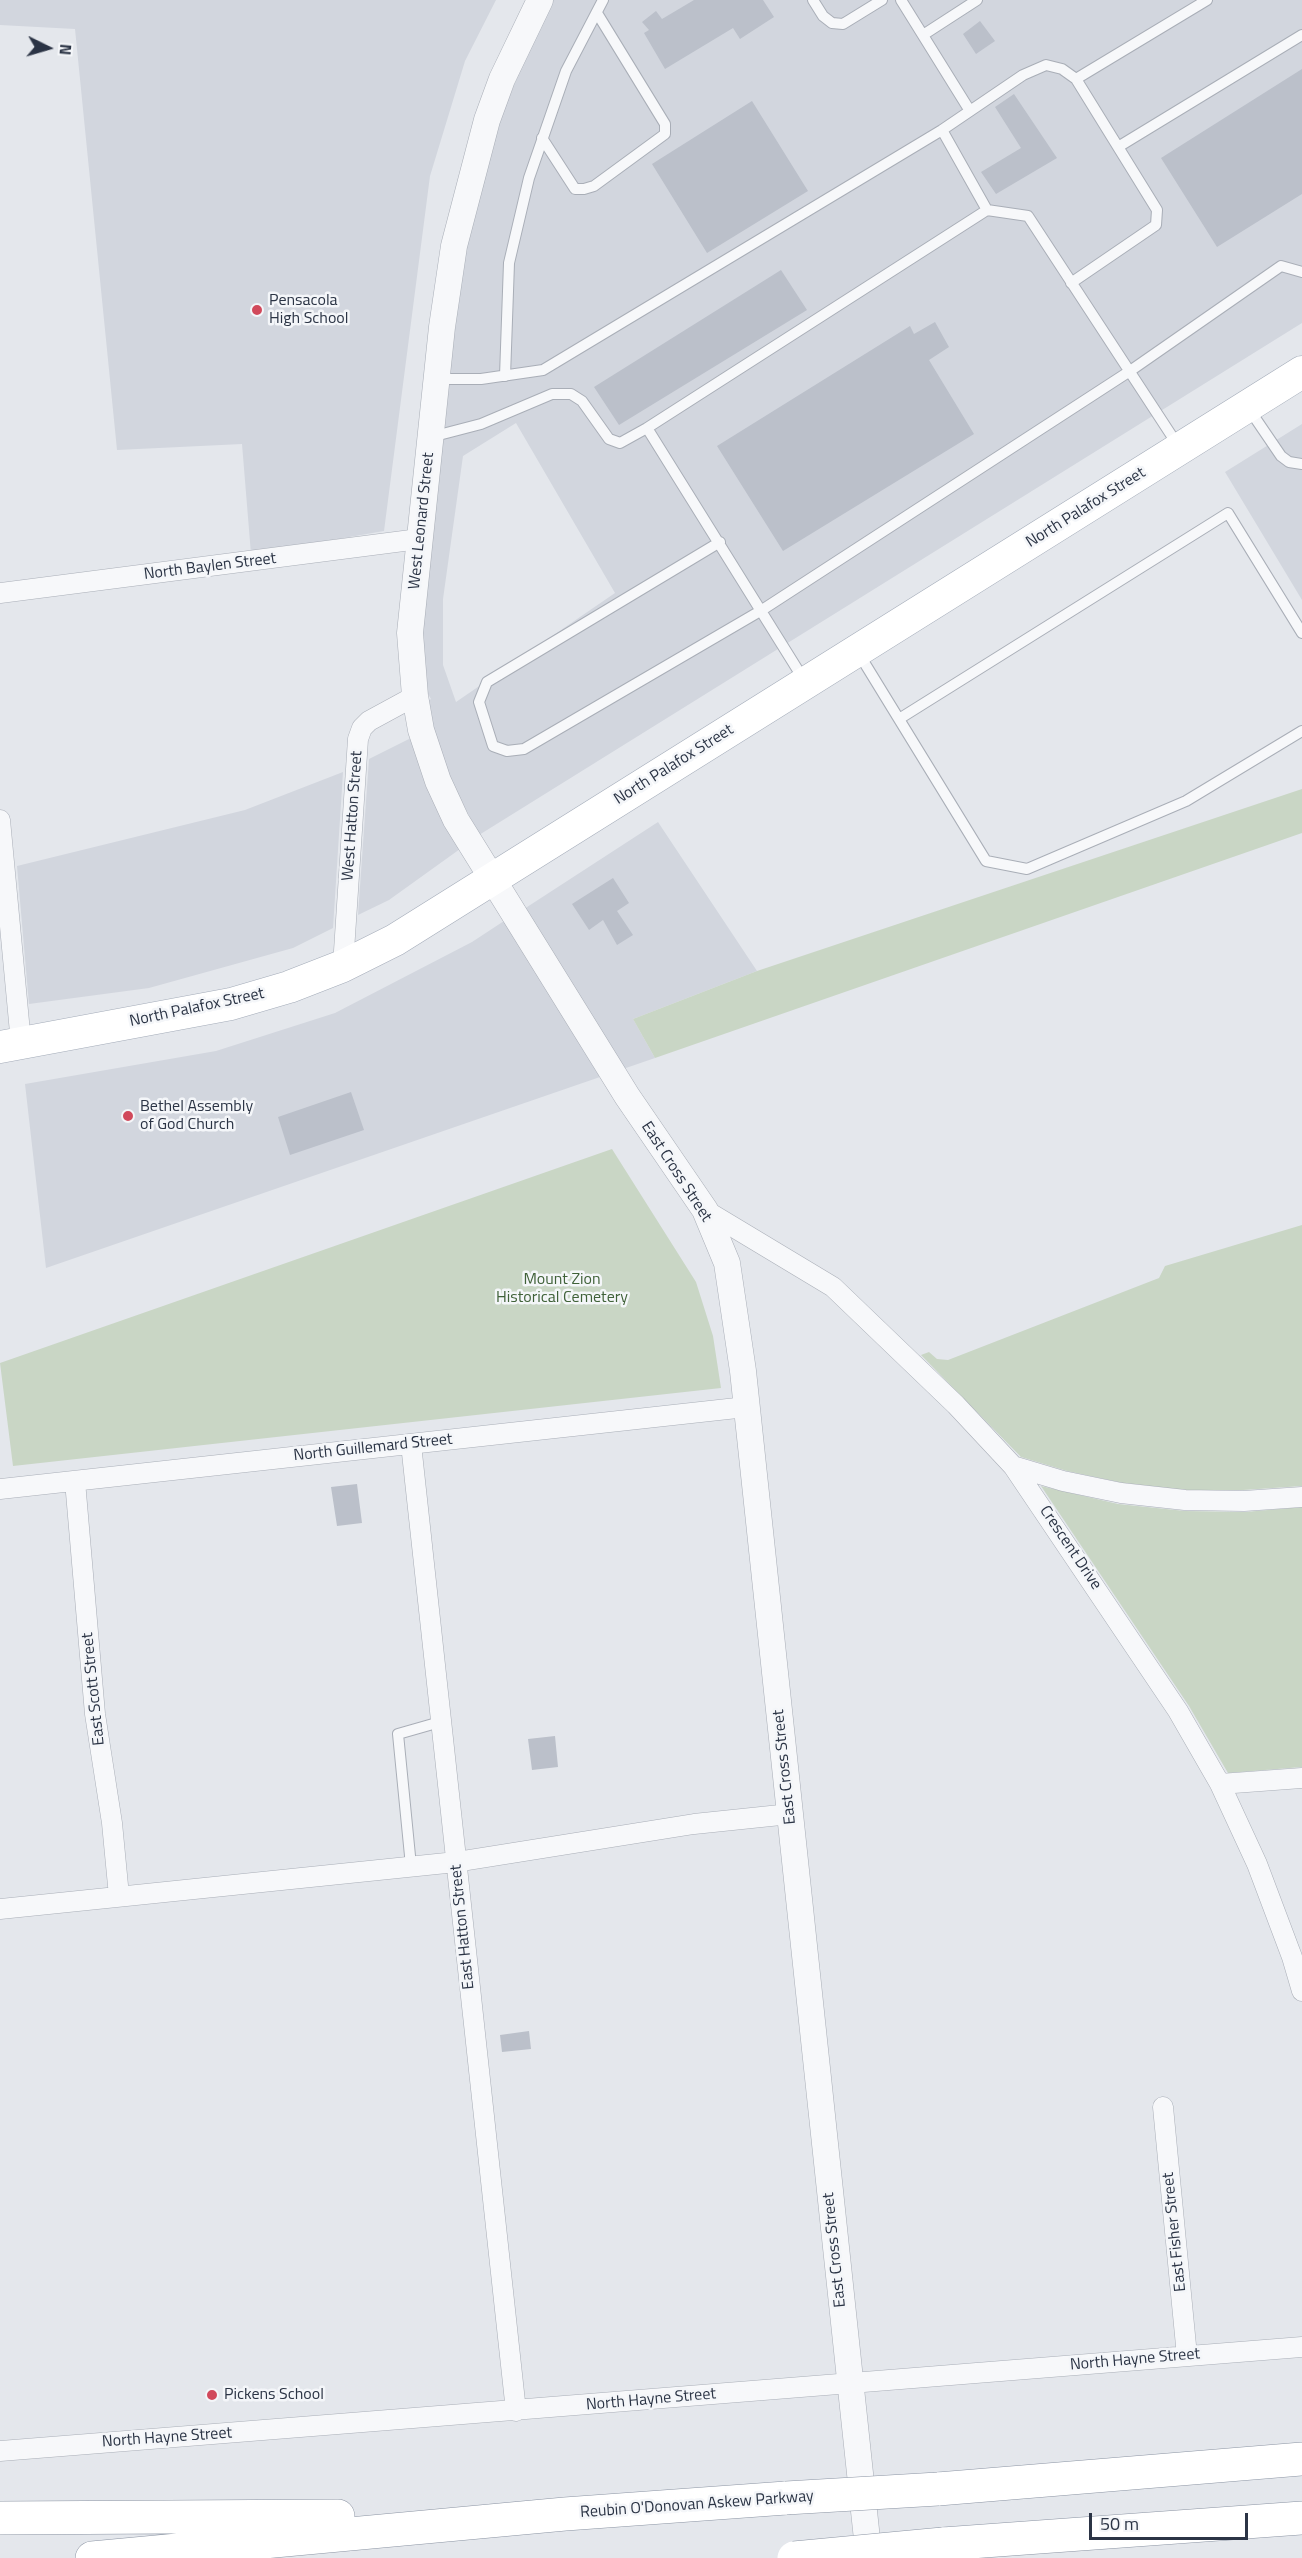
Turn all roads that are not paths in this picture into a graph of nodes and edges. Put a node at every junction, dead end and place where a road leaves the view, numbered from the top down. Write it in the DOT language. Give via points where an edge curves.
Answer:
graph roads {
  1 [pos="540,0"];
  2 [pos="603,0"];
  3 [pos="813,0"];
  4 [pos="882,0"];
  5 [pos="901,0"];
  6 [pos="977,0"];
  7 [pos="1207,0"];
  8 [pos="597,13"];
  9 [pos="923,35"];
  10 [pos="1302,35"];
  11 [pos="1076,79"];
  12 [pos="970,111"];
  13 [pos="942,130"];
  14 [pos="542,138"];
  15 [pos="1118,147"];
  16 [pos="987,210"];
  17 [pos="1302,272"];
  18 [pos="1071,283"];
  19 [pos="1130,372"];
  20 [pos="1302,372"];
  21 [pos="505,376"];
  22 [pos="437,379"];
  23 [pos="1247,406"];
  24 [pos="647,428"];
  25 [pos="431,437"];
  26 [pos="1180,448"];
  27 [pos="1302,464"];
  28 [pos="419,539"];
  29 [pos="720,542"];
  30 [pos="0,593"];
  31 [pos="762,610"];
  32 [pos="1302,633"];
  33 [pos="858,651"];
  34 [pos="806,683"];
  35 [pos="415,696"];
  36 [pos="899,719"];
  37 [pos="1302,731"];
  38 [pos="0,820"];
  39 [pos="493,880"];
  40 [pos="343,966"];
  41 [pos="578,1016"];
  42 [pos="10,1045"];
  43 [pos="705,1210"];
  44 [pos="746,1407"];
  45 [pos="411,1443"];
  46 [pos="1013,1466"];
  47 [pos="75,1481"];
  48 [pos="0,1489"];
  49 [pos="1302,1497"];
  50 [pos="440,1722"];
  51 [pos="1302,1778"];
  52 [pos="1220,1784"];
  53 [pos="790,1814"];
  54 [pos="456,1862"];
  55 [pos="411,1866"];
  56 [pos="119,1896"];
  57 [pos="0,1909"];
  58 [pos="1302,1990"];
  59 [pos="1163,2107"];
  60 [pos="1302,2347"];
  61 [pos="1187,2356"];
  62 [pos="850,2384"];
  63 [pos="516,2411"];
  64 [pos="0,2451"];
  65 [pos="1302,2459"];
  66 [pos="565,2514"];
  67 [pos="0,2518"];
  68 [pos="1302,2518"];
  69 [pos="92,2558"];
  70 [pos="789,2558"];
  71 [pos="794,2558"];
  72 [pos="869,2558"];
  1 -- 22 [label="street, West Leonard Street" via="502,79 475,160 454,246"];
  2 -- 8 [label="lane"];
  3 -- 4 [label="lane" via="823,16 832,23 843,24"];
  5 -- 9 [label="lane"];
  6 -- 9 [label="lane"];
  7 -- 11 [label="lane"];
  8 -- 14 [label="lane" via="566,71"];
  8 -- 14 [label="lane" via="665,124 665,134 594,186 584,189 575,189"];
  9 -- 12 [label="lane"];
  10 -- 15 [label="lane"];
  11 -- 12 [label="lane" via="1062,69 1046,65 1023,75"];
  11 -- 15 [label="lane"];
  12 -- 13 [label="lane"];
  13 -- 16 [label="lane"];
  13 -- 21 [label="lane" via="543,370"];
  14 -- 21 [label="lane" via="509,264"];
  15 -- 18 [label="lane" via="1157,210 1156,225"];
  16 -- 18 [label="lane" via="1028,216"];
  16 -- 24 [label="lane"];
  17 -- 19 [label="lane" via="1281,266"];
  18 -- 19 [label="lane"];
  19 -- 26 [label="lane"];
  19 -- 31 [label="lane"];
  20 -- 23 [label="main road, North Palafox Street"];
  21 -- 22 [label="lane"];
  22 -- 25 [label="street, West Leonard Street"];
  23 -- 26 [label="main road, North Palafox Street"];
  23 -- 27 [label="lane" via="1281,456"];
  24 -- 25 [label="lane" via="620,443 609,439 582,401 571,394 552,394 481,424"];
  24 -- 29 [label="lane"];
  25 -- 28 [label="street, West Leonard Street"];
  26 -- 33 [label="main road, North Palafox Street"];
  28 -- 30 [label="street, North Baylen Street"];
  28 -- 35 [label="street, West Leonard Street" via="410,633"];
  29 -- 31 [label="lane"];
  29 -- 31 [label="lane" via="487,682 479,702 493,747 507,751 525,749"];
  31 -- 34 [label="lane"];
  32 -- 36 [label="lane" via="1228,513"];
  33 -- 34 [label="main road, North Palafox Street"];
  33 -- 36 [label="lane"];
  34 -- 39 [label="main road, North Palafox Street"];
  35 -- 39 [label="street, West Leonard Street" via="421,730 438,781 456,820"];
  35 -- 40 [label="street, West Hatton Street" via="369,721 358,739"];
  36 -- 37 [label="lane" via="986,861 1027,869 1186,801"];
  38 -- 42 [label="street"];
  39 -- 40 [label="main road, North Palafox Street" via="395,940"];
  39 -- 41 [label="street, West Leonard Street"];
  40 -- 42 [label="main road, North Palafox Street" via="231,1004"];
  41 -- 43 [label="street, East Cross Street" via="634,1108"];
  43 -- 44 [label="street, East Cross Street" via="727,1263"];
  43 -- 46 [label="street, Crescent Drive" via="833,1287 956,1405"];
  44 -- 45 [label="street, North Guillemard Street"];
  44 -- 53 [label="street, East Cross Street"];
  45 -- 47 [label="street, North Guillemard Street"];
  45 -- 50 [label="street, East Hatton Street"];
  46 -- 49 [label="street" via="1121,1493 1185,1500"];
  46 -- 52 [label="street, Crescent Drive" via="1178,1711"];
  47 -- 48 [label="street, North Guillemard Street"];
  47 -- 56 [label="street, East Scott Street" via="95,1714"];
  50 -- 54 [label="street, East Hatton Street"];
  50 -- 55 [label="lane" via="398,1734"];
  51 -- 52 [label="street"];
  52 -- 58 [label="street, Crescent Drive" via="1257,1864"];
  53 -- 54 [label="street" via="682,1826"];
  53 -- 62 [label="street, East Cross Street"];
  54 -- 55 [label="street"];
  54 -- 63 [label="street, East Hatton Street"];
  55 -- 56 [label="street"];
  56 -- 57 [label="street"];
  59 -- 61 [label="street, East Fisher Street"];
  60 -- 61 [label="street, North Hayne Street"];
  61 -- 62 [label="street, North Hayne Street"];
  62 -- 63 [label="street, North Hayne Street"];
  62 -- 72 [label="street, East Cross Street"];
  63 -- 64 [label="street, North Hayne Street"];
  65 -- 66 [label="highway, Reubin O'Donovan Askew Parkway, bridge"];
  66 -- 67 [label="highway"];
  66 -- 69 [label="highway, Reubin O'Donovan Askew Parkway"];
  68 -- 71 [label="highway, bridge"];
  70 -- 71 [label="highway"];
}
